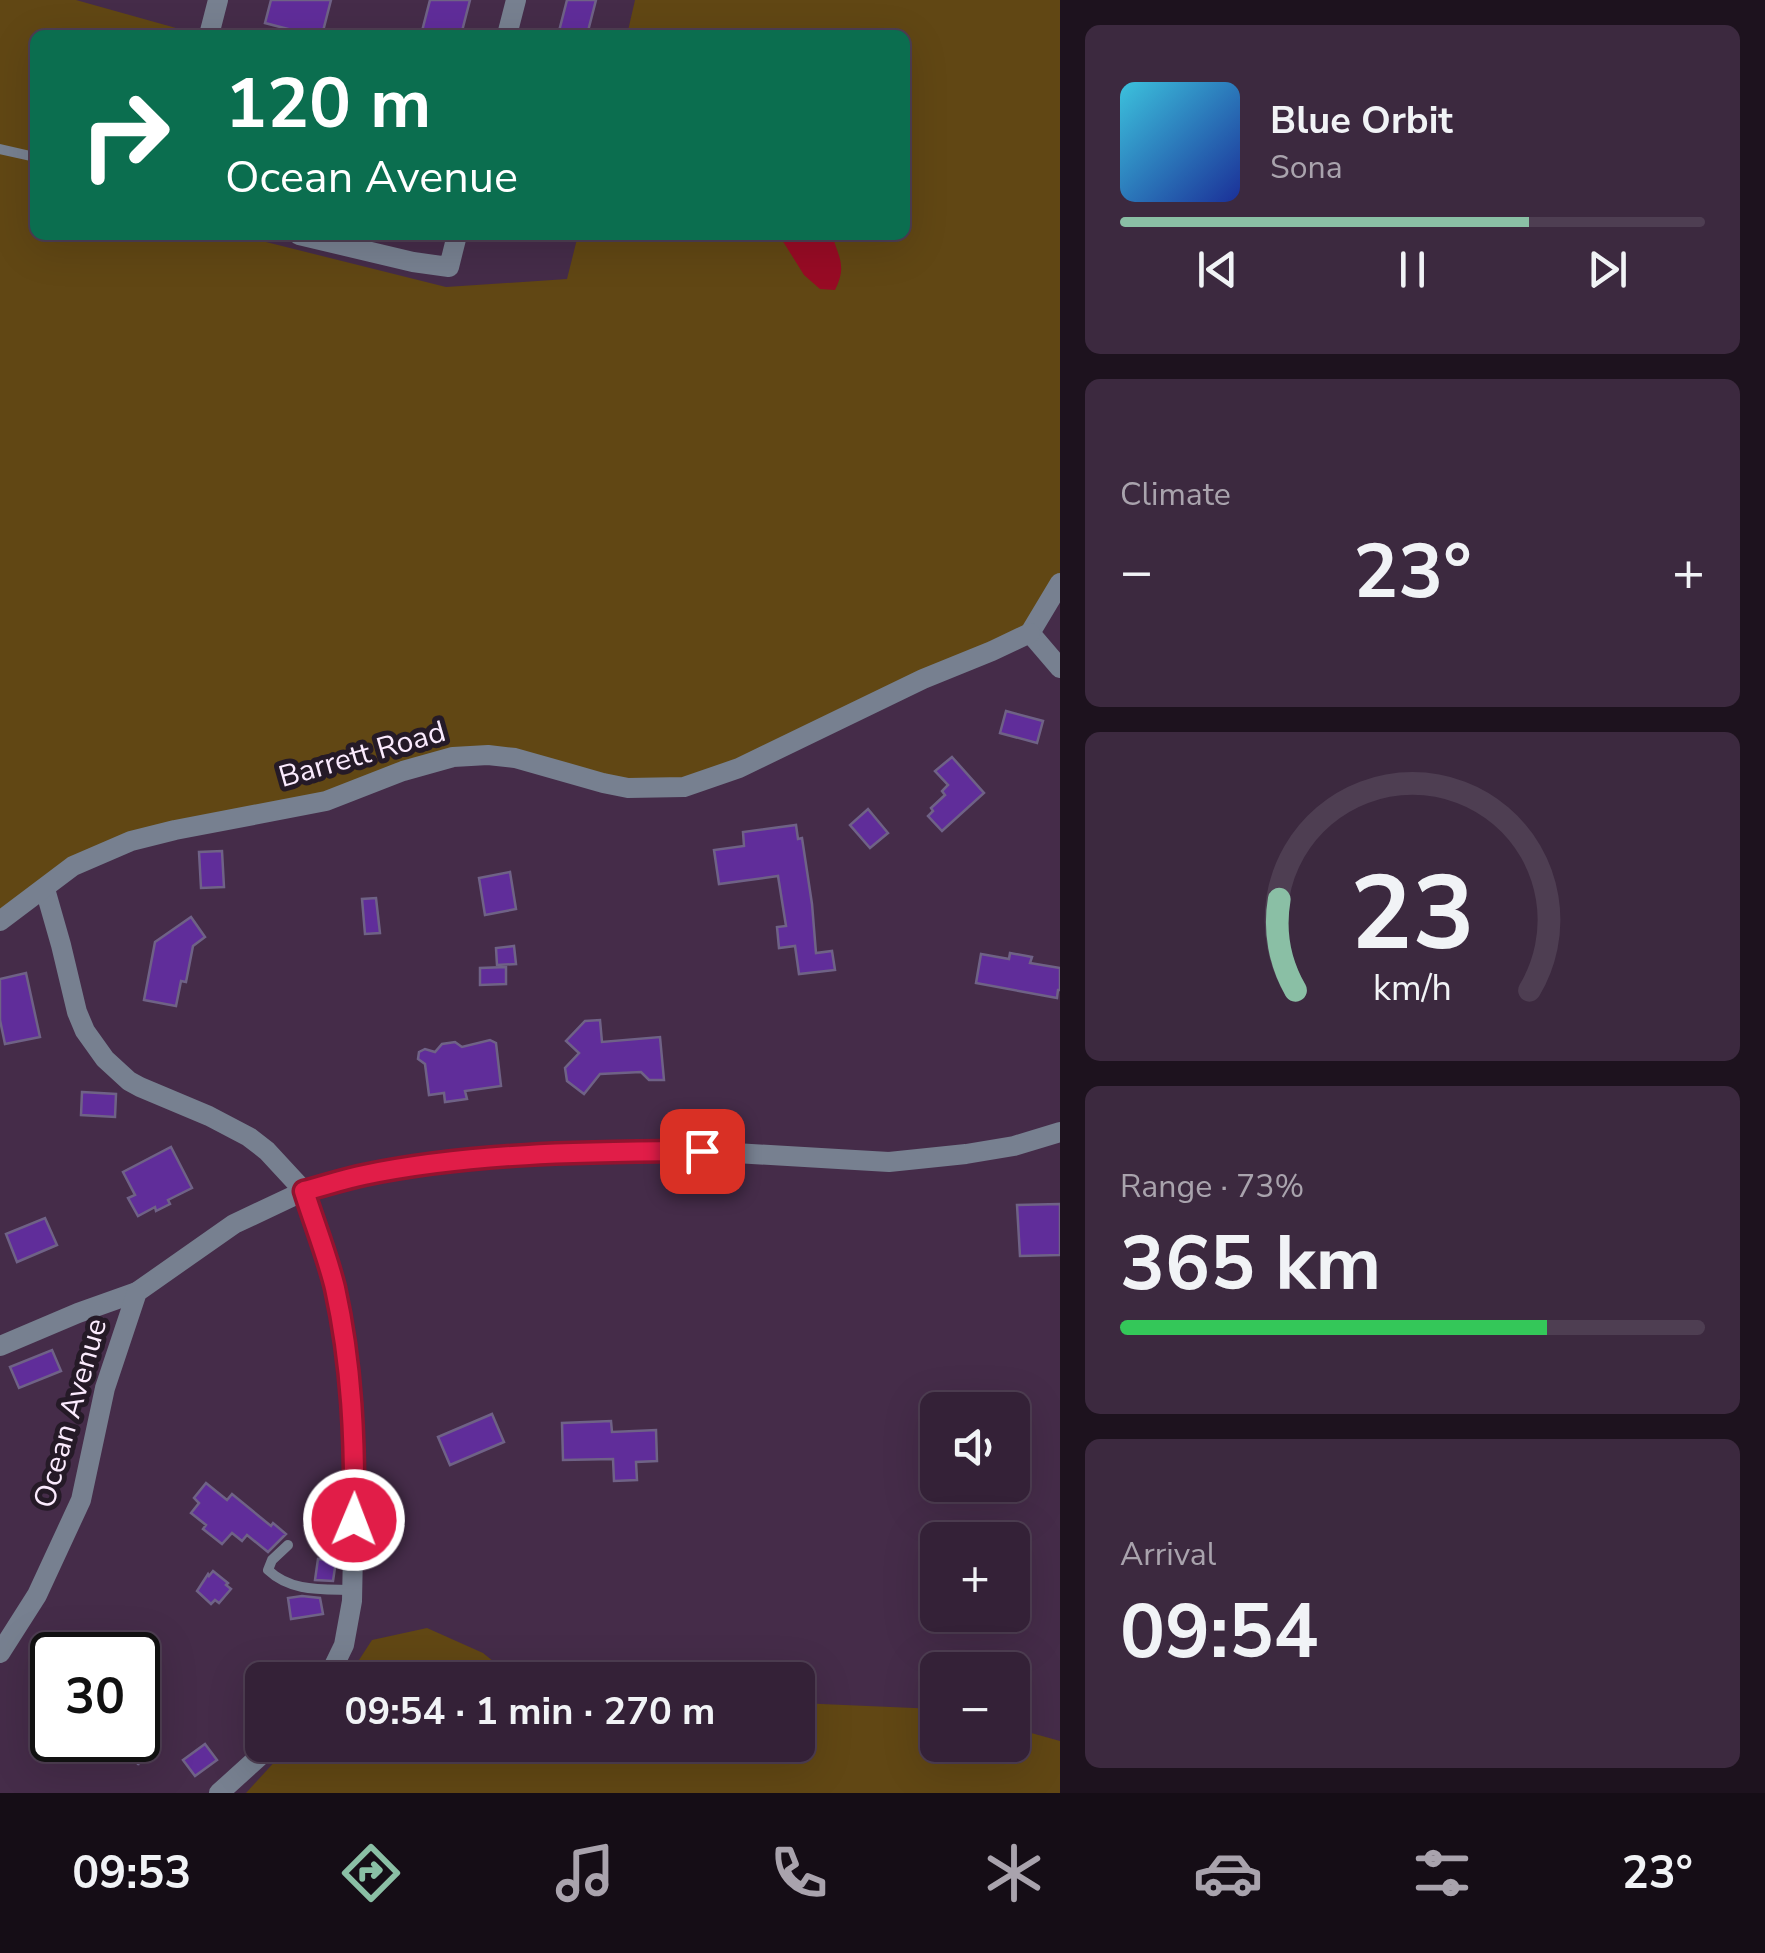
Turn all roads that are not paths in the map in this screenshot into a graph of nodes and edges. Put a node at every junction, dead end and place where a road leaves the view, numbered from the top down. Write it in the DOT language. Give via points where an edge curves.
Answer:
graph roads {
  1 [pos="218,0"];
  2 [pos="516,0"];
  3 [pos="211,30"];
  4 [pos="508,30"];
  5 [pos="0,149"];
  6 [pos="30,156"];
  7 [pos="320,240"];
  8 [pos="456,240"];
  9 [pos="1060,583"];
  10 [pos="1030,633"];
  11 [pos="1060,668"];
  12 [pos="45,888"];
  13 [pos="0,920"];
  14 [pos="1060,1132"];
  15 [pos="304,1191"];
  16 [pos="137,1292"];
  17 [pos="0,1346"];
  18 [pos="288,1545"];
  19 [pos="352,1590"];
  20 [pos="0,1653"];
  21 [pos="336,1662"];
  22 [pos="253,1762"];
  23 [pos="219,1793"];
  1 -- 3 [label="street"];
  2 -- 4 [label="street"];
  5 -- 6 [label="lane"];
  7 -- 8 [label="street" via="449,267"];
  9 -- 10 [label="street"];
  10 -- 11 [label="street"];
  10 -- 12 [label="street, Barrett Road" via="739,768 684,787 628,788 515,758 453,757 326,801 131,842 73,866"];
  12 -- 13 [label="street, Barrett Road"];
  12 -- 15 [label="street" via="77,1012 104,1058 140,1088 268,1150"];
  14 -- 15 [label="street, Ocean Avenue" via="1014,1146 889,1162 702,1151 462,1160"];
  15 -- 16 [label="street, Ocean Avenue" via="234,1224"];
  15 -- 19 [label="street" via="334,1285 350,1372"];
  16 -- 17 [label="street"];
  16 -- 20 [label="street, Ocean Avenue" via="104,1388 81,1500 37,1595"];
  18 -- 19 [label="lane" via="272,1560 268,1570 274,1576 311,1589"];
  19 -- 21 [label="street"];
  22 -- 23 [label="street"];
}
